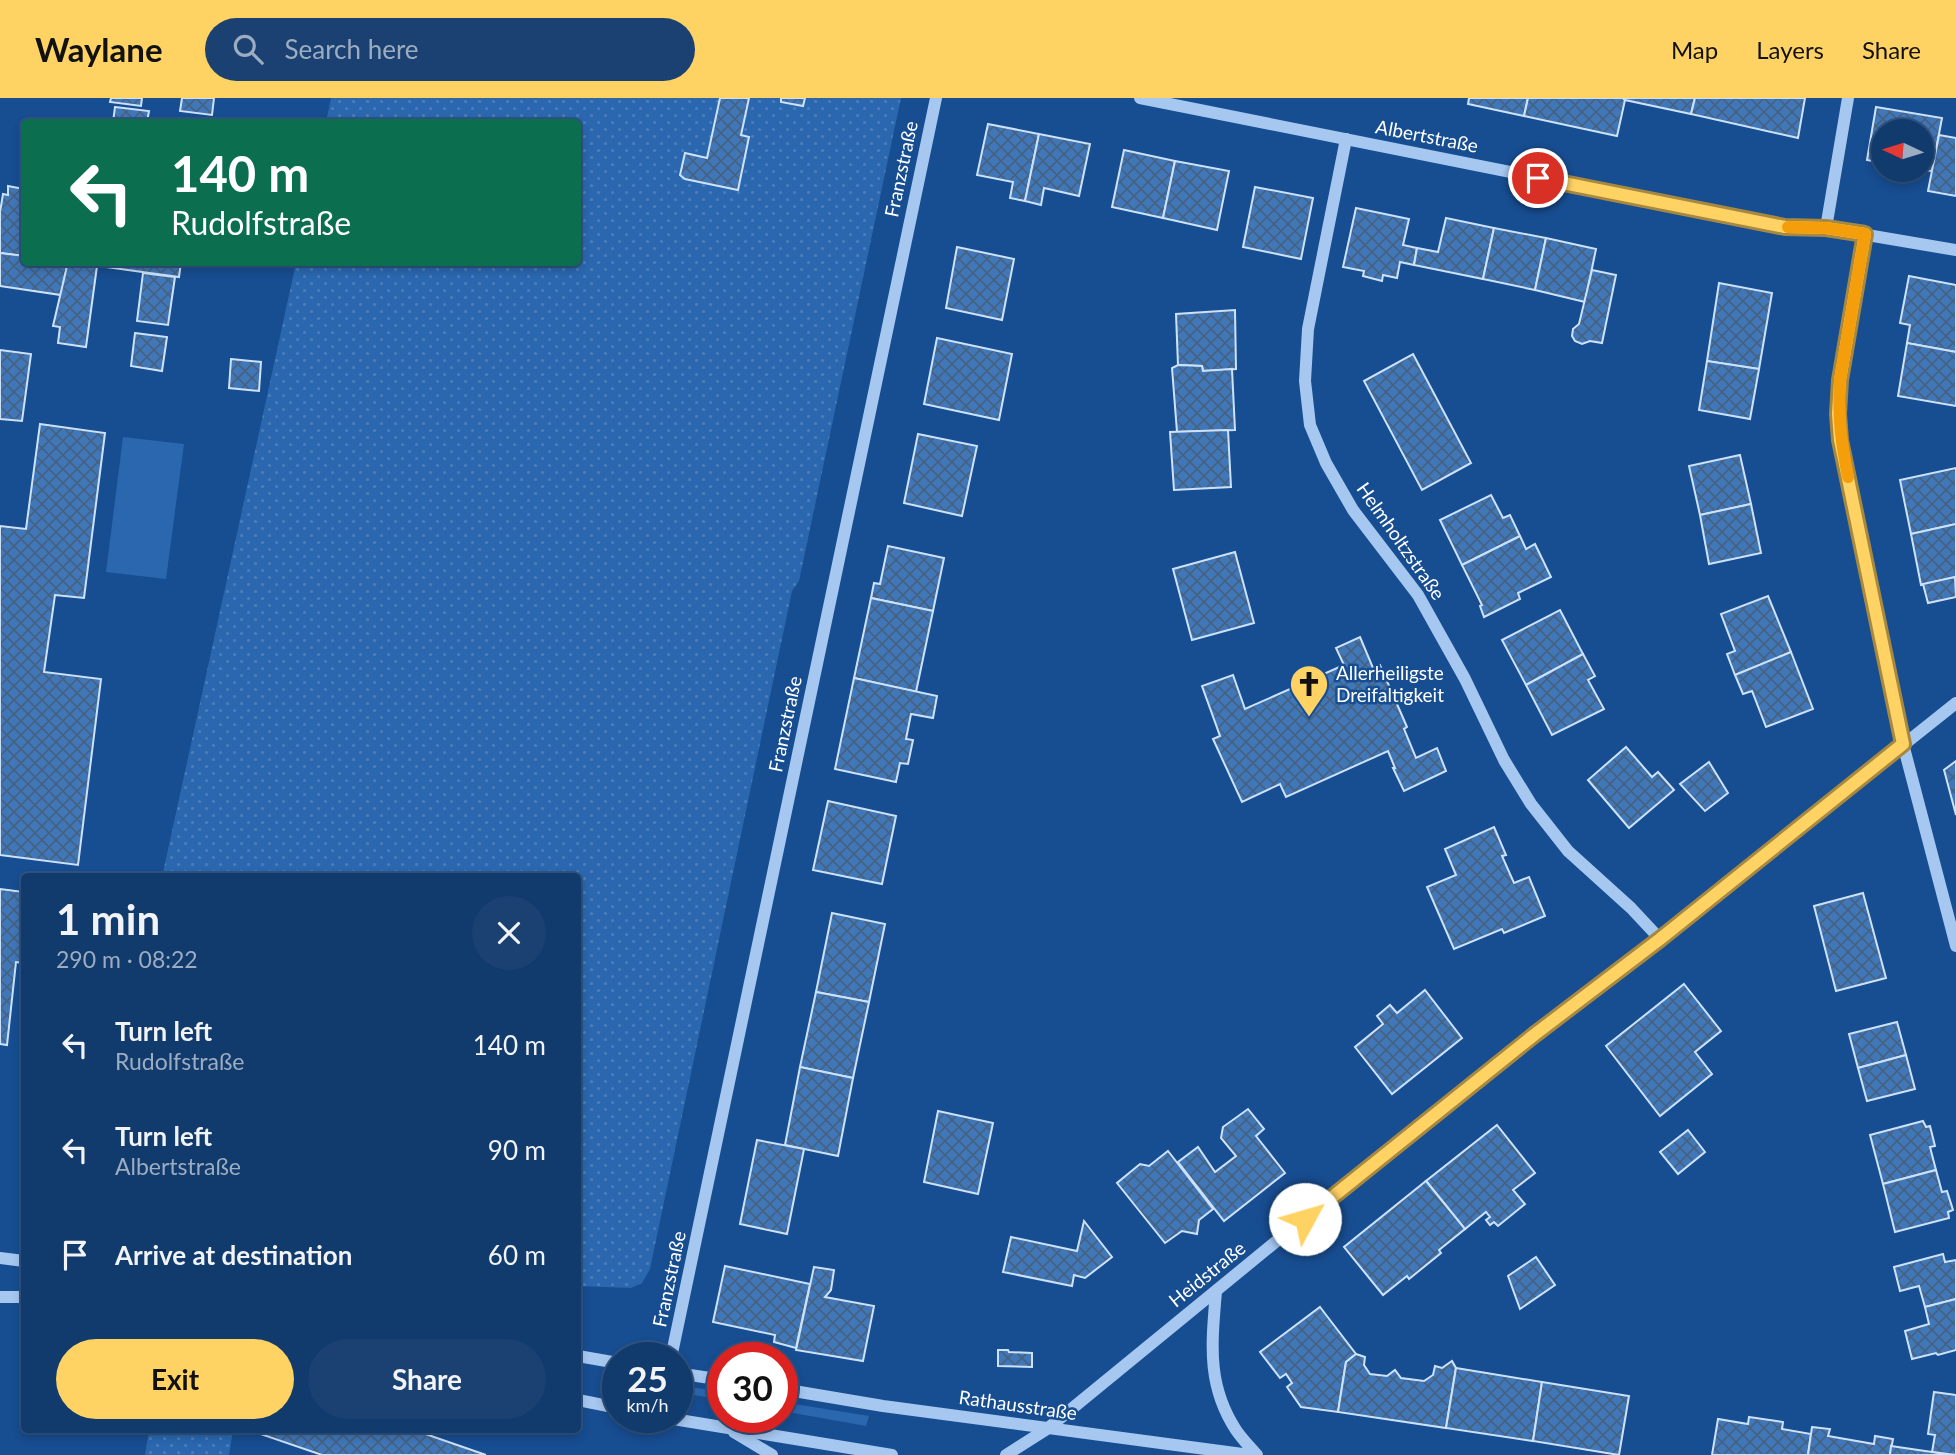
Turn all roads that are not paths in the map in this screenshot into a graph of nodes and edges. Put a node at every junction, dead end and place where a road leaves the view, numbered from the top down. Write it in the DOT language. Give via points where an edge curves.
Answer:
graph roads {
  1 [pos="936,98"];
  2 [pos="1140,98"];
  3 [pos="1848,98"];
  4 [pos="1346,139"];
  5 [pos="1826,228"];
  6 [pos="1865,234"];
  7 [pos="1956,250"];
  8 [pos="1956,703"];
  9 [pos="1903,744"];
  10 [pos="1660,939"];
  11 [pos="1956,946"];
  12 [pos="0,1258"];
  13 [pos="21,1261"];
  14 [pos="1216,1291"];
  15 [pos="0,1297"];
  16 [pos="21,1297"];
  17 [pos="674,1342"];
  18 [pos="581,1357"];
  19 [pos="602,1360"];
  20 [pos="798,1392"];
  21 [pos="581,1401"];
  22 [pos="602,1405"];
  23 [pos="1047,1429"];
  24 [pos="734,1433"];
  25 [pos="752,1433"];
  26 [pos="772,1455"];
  27 [pos="892,1455"];
  28 [pos="1006,1455"];
  29 [pos="1250,1455"];
  30 [pos="1257,1455"];
  1 -- 17 [label="street, Franzstraße"];
  2 -- 4 [label="street, Albertstraße"];
  3 -- 5 [label="street"];
  4 -- 5 [label="street, Albertstraße" via="1785,227"];
  4 -- 10 [label="street, Helmholtzstraße" via="1308,329 1305,380 1310,425 1353,510 1418,595 1531,804 1568,851"];
  5 -- 6 [label="street, Albertstraße"];
  6 -- 7 [label="street, Albertstraße"];
  6 -- 9 [label="street" via="1838,414"];
  8 -- 9 [label="street, Heidstraße"];
  9 -- 10 [label="street, Heidstraße"];
  9 -- 11 [label="street"];
  10 -- 14 [label="street, Heidstraße"];
  12 -- 13 [label="street"];
  14 -- 23 [label="street, Heidstraße"];
  14 -- 30 [label="street" via="1211,1354 1215,1380 1236,1429"];
  15 -- 16 [label="street"];
  18 -- 19 [label="street"];
  20 -- 23 [label="street, Rathausstraße"];
  21 -- 22 [label="street"];
  23 -- 28 [label="street, Heidstraße"];
  23 -- 29 [label="street, Rathausstraße"];
  24 -- 26 [label="street"];
  25 -- 27 [label="street"];
}
